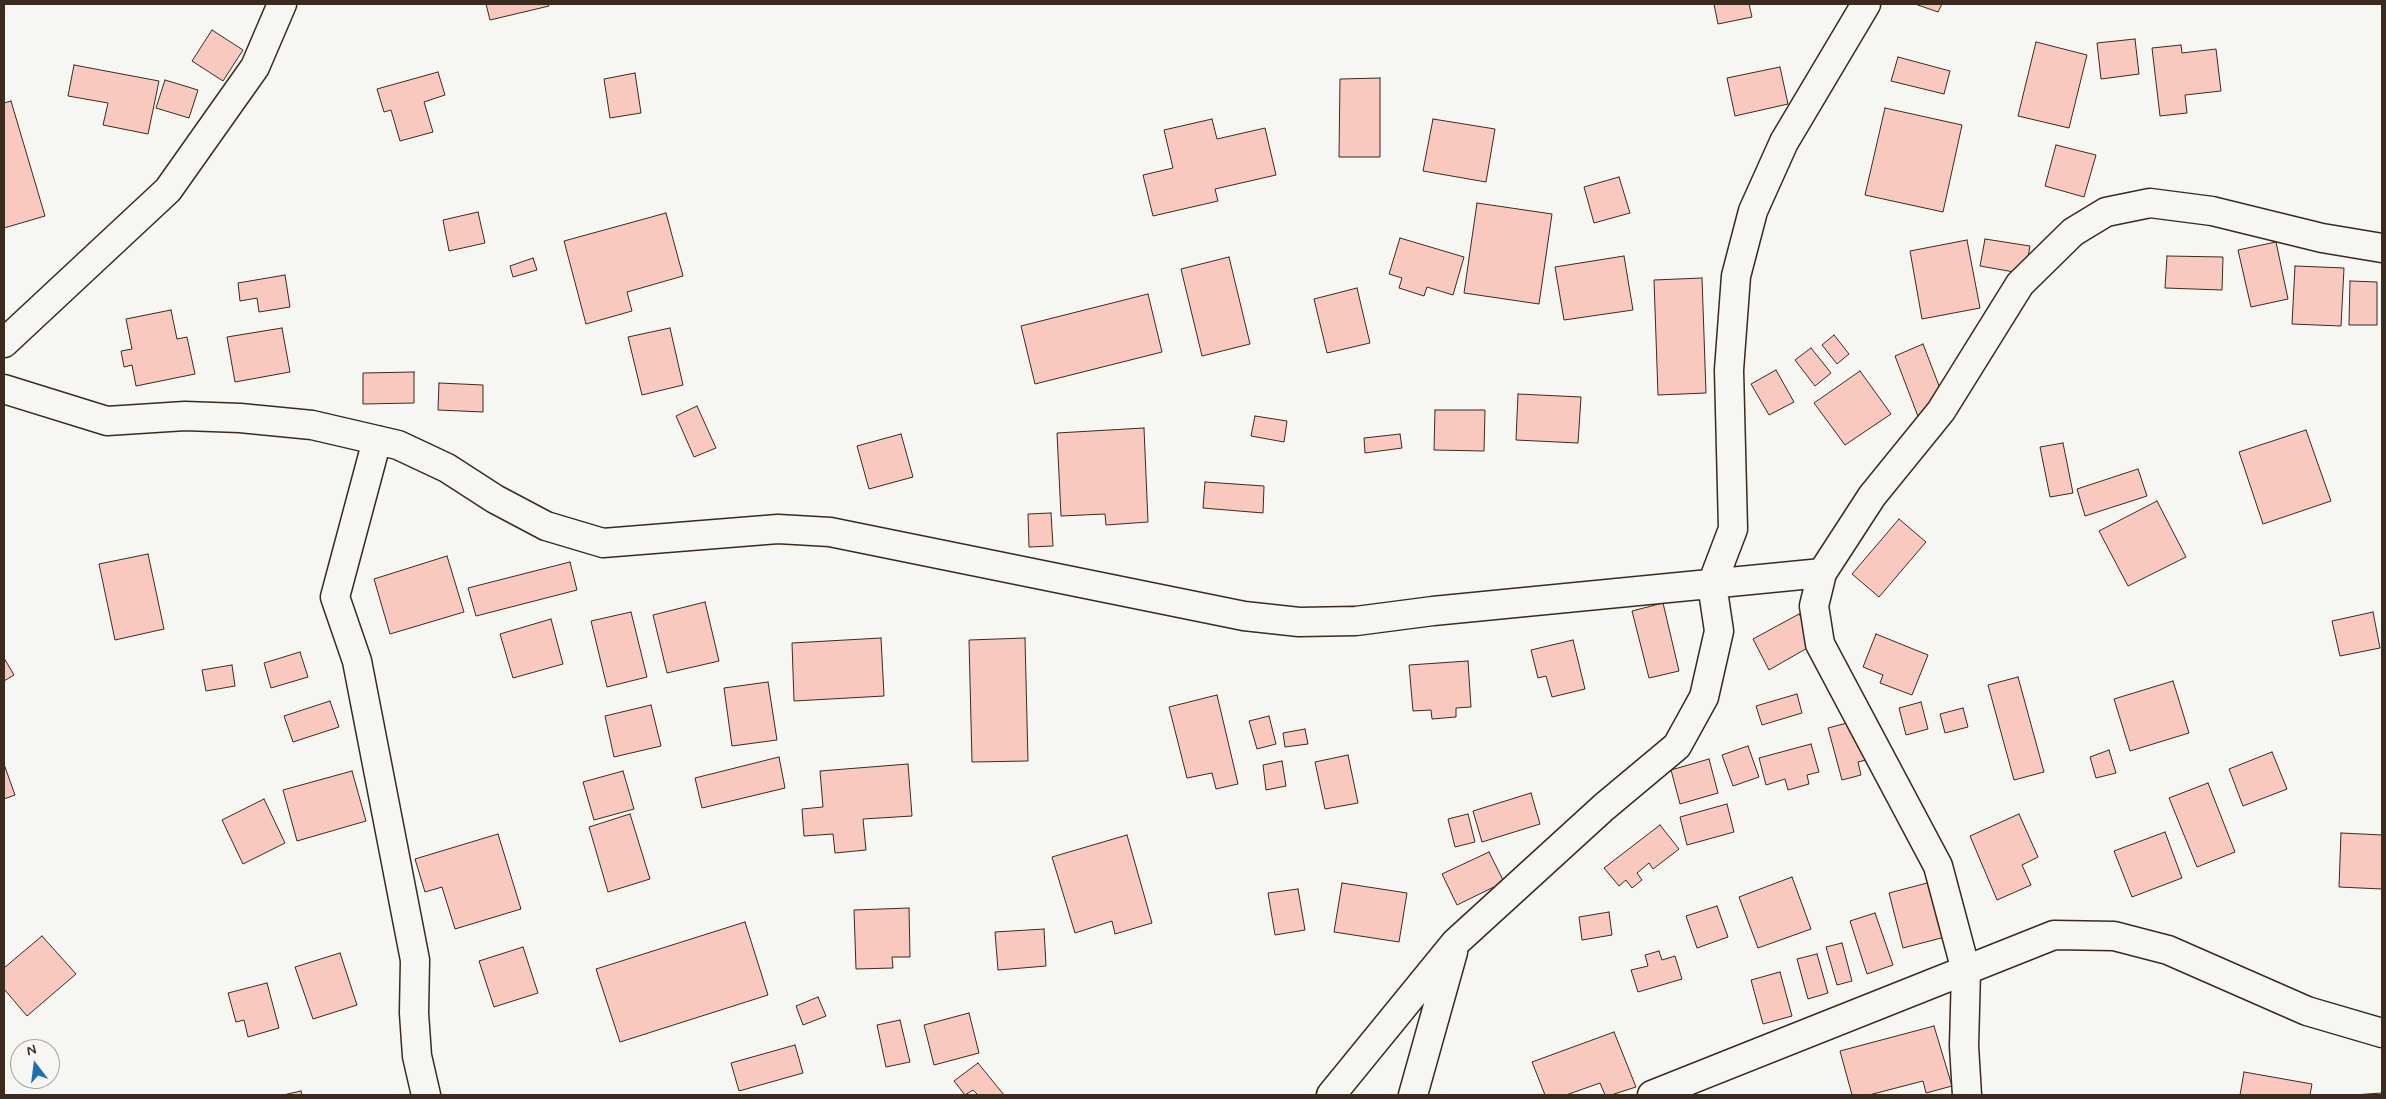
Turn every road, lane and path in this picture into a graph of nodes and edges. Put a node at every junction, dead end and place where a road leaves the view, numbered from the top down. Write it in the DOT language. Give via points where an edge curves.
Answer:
graph roads {
  1 [pos="282,4"];
  2 [pos="1866,4"];
  3 [pos="2382,248"];
  4 [pos="4,342"];
  5 [pos="4,389"];
  6 [pos="377,440"];
  7 [pos="1822,573"];
  8 [pos="1712,584"];
  9 [pos="1455,943"];
  10 [pos="1966,971"];
  11 [pos="2382,1033"];
  12 [pos="426,1095"];
  13 [pos="1331,1095"];
  14 [pos="1413,1095"];
  15 [pos="1652,1095"];
  16 [pos="1967,1095"];
  1 -- 4 [label="street" via="255,66 168,190"];
  2 -- 8 [label="street" via="1784,142 1754,212 1736,276 1729,370 1733,529"];
  3 -- 7 [label="street" via="2322,238 2212,211 2150,203 2106,212 2073,232 2020,284 1941,411 1872,496"];
  5 -- 6 [label="street" via="107,421 185,416 240,418 312,425"];
  6 -- 8 [label="street" via="398,445 447,468 546,526 602,543 778,529 830,532 1244,616 1299,622 1356,622 1433,611"];
  6 -- 12 [label="street" via="335,597 357,662 415,960 417,1056"];
  7 -- 8 [label="street"];
  7 -- 10 [label="street" via="1814,606 1820,644 1938,866"];
  8 -- 9 [label="street" via="1719,631 1704,697 1677,746 1604,807"];
  9 -- 13 [label="street"];
  9 -- 14 [label="street"];
  10 -- 11 [label="street" via="2054,935 2114,936 2168,950 2307,1011"];
  10 -- 15 [label="street"];
  10 -- 16 [label="street" via="1964,1046"];
}
